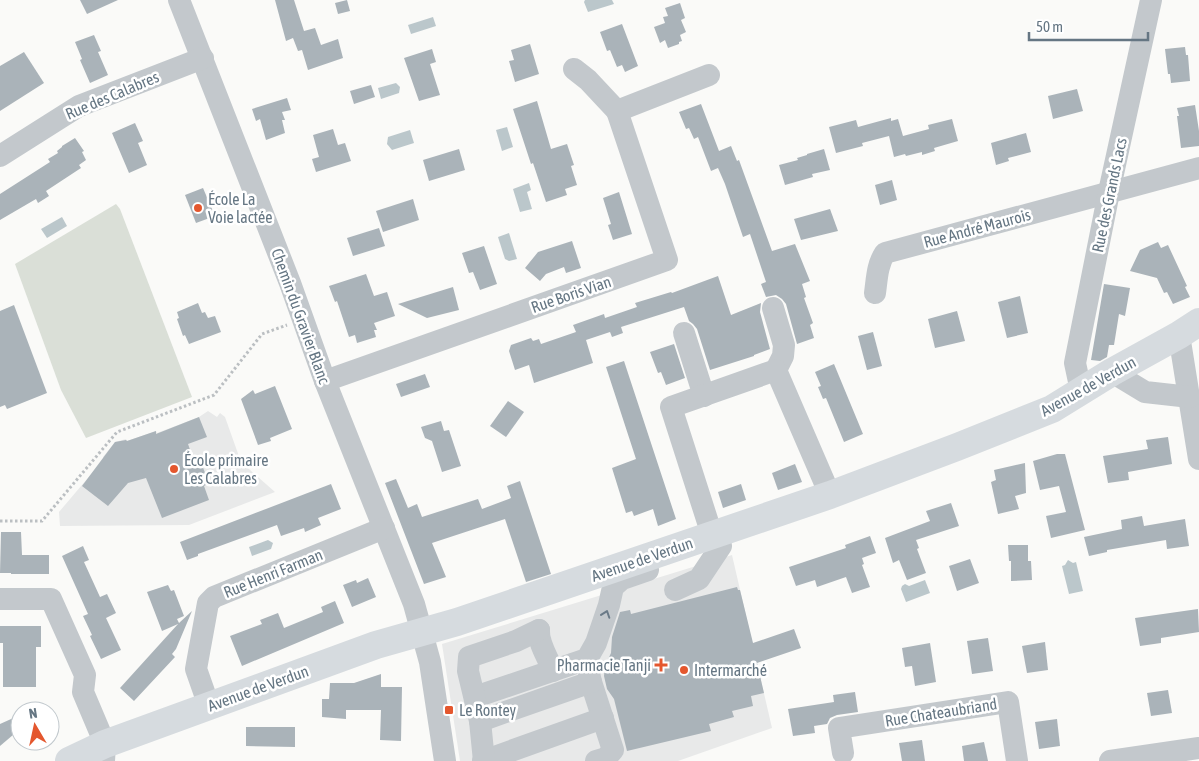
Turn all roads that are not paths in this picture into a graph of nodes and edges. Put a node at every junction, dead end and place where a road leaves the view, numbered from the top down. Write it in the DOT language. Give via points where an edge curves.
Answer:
graph roads {
  1 [pos="179,0"];
  2 [pos="1151,0"];
  3 [pos="203,58"];
  4 [pos="574,70"];
  5 [pos="709,75"];
  6 [pos="616,110"];
  7 [pos="0,156"];
  8 [pos="1199,168"];
  9 [pos="1109,192"];
  10 [pos="875,293"];
  11 [pos="773,308"];
  12 [pos="1189,329"];
  13 [pos="684,333"];
  14 [pos="776,370"];
  15 [pos="1112,372"];
  16 [pos="325,381"];
  17 [pos="1082,391"];
  18 [pos="704,396"];
  19 [pos="1190,397"];
  20 [pos="1199,459"];
  21 [pos="830,495"];
  22 [pos="384,528"];
  23 [pos="716,540"];
  24 [pos="675,590"];
  25 [pos="0,599"];
  26 [pos="477,615"];
  27 [pos="539,630"];
  28 [pos="423,632"];
  29 [pos="587,658"];
  30 [pos="553,670"];
  31 [pos="591,682"];
  32 [pos="475,697"];
  33 [pos="209,706"];
  34 [pos="603,718"];
  35 [pos="480,721"];
  36 [pos="1199,748"];
  37 [pos="104,752"];
  38 [pos="843,753"];
  39 [pos="69,761"];
  40 [pos="445,761"];
  41 [pos="483,761"];
  42 [pos="596,761"];
  43 [pos="1017,761"];
  44 [pos="1110,761"];
  1 -- 3 [label="street, Chemin du Gravier Blanc"];
  2 -- 9 [label="street, Rue des Grands Lacs"];
  3 -- 7 [label="street, Rue des Calabres" via="79,106"];
  3 -- 16 [label="street, Chemin du Gravier Blanc"];
  4 -- 6 [label="street, Rue Boris Vian"];
  5 -- 6 [label="street"];
  6 -- 16 [label="street, Rue Boris Vian" via="667,260"];
  8 -- 9 [label="street"];
  9 -- 10 [label="street, Rue André Maurois" via="885,253"];
  9 -- 17 [label="street, Rue des Grands Lacs" via="1075,363"];
  11 -- 14 [label="street" via="784,345"];
  12 -- 15 [label="main road, Avenue de Verdun"];
  12 -- 19 [label="street"];
  13 -- 18 [label="street"];
  14 -- 18 [label="street"];
  14 -- 21 [label="street"];
  15 -- 17 [label="main road, Avenue de Verdun"];
  15 -- 19 [label="street" via="1145,392"];
  16 -- 22 [label="street, Chemin du Gravier Blanc"];
  17 -- 21 [label="main road, Avenue de Verdun" via="1052,409"];
  18 -- 23 [label="street" via="671,407"];
  19 -- 20 [label="street"];
  21 -- 23 [label="main road, Avenue de Verdun"];
  22 -- 28 [label="street, Chemin du Gravier Blanc"];
  22 -- 33 [label="street, Rue Henri Farman" via="214,597 208,603 196,669"];
  23 -- 24 [label="street" via="700,579"];
  23 -- 26 [label="main road, Avenue de Verdun"];
  29 -- 23 [label="street, one-way" via="596,643 613,587 622,579"];
  25 -- 37 [label="street" via="50,599 85,675 83,692"];
  26 -- 27 [label="street" via="525,610 531,623"];
  26 -- 28 [label="main road, Avenue de Verdun"];
  27 -- 30 [label="street" via="539,640"];
  27 -- 32 [label="street" via="469,657 468,671"];
  28 -- 33 [label="main road, Avenue de Verdun"];
  28 -- 40 [label="street, Chemin du Gravier Blanc"];
  29 -- 30 [label="street"];
  29 -- 31 [label="street"];
  30 -- 32 [label="street"];
  31 -- 34 [label="street"];
  31 -- 35 [label="street"];
  32 -- 35 [label="street"];
  33 -- 37 [label="main road, Avenue de Verdun"];
  34 -- 41 [label="street"];
  34 -- 42 [label="street" via="613,750 606,758"];
  35 -- 41 [label="street"];
  36 -- 44 [label="street"];
  37 -- 39 [label="main road, Avenue de Verdun"];
  38 -- 43 [label="street, Rue Chateaubriand" via="840,728 1008,702"];
}
